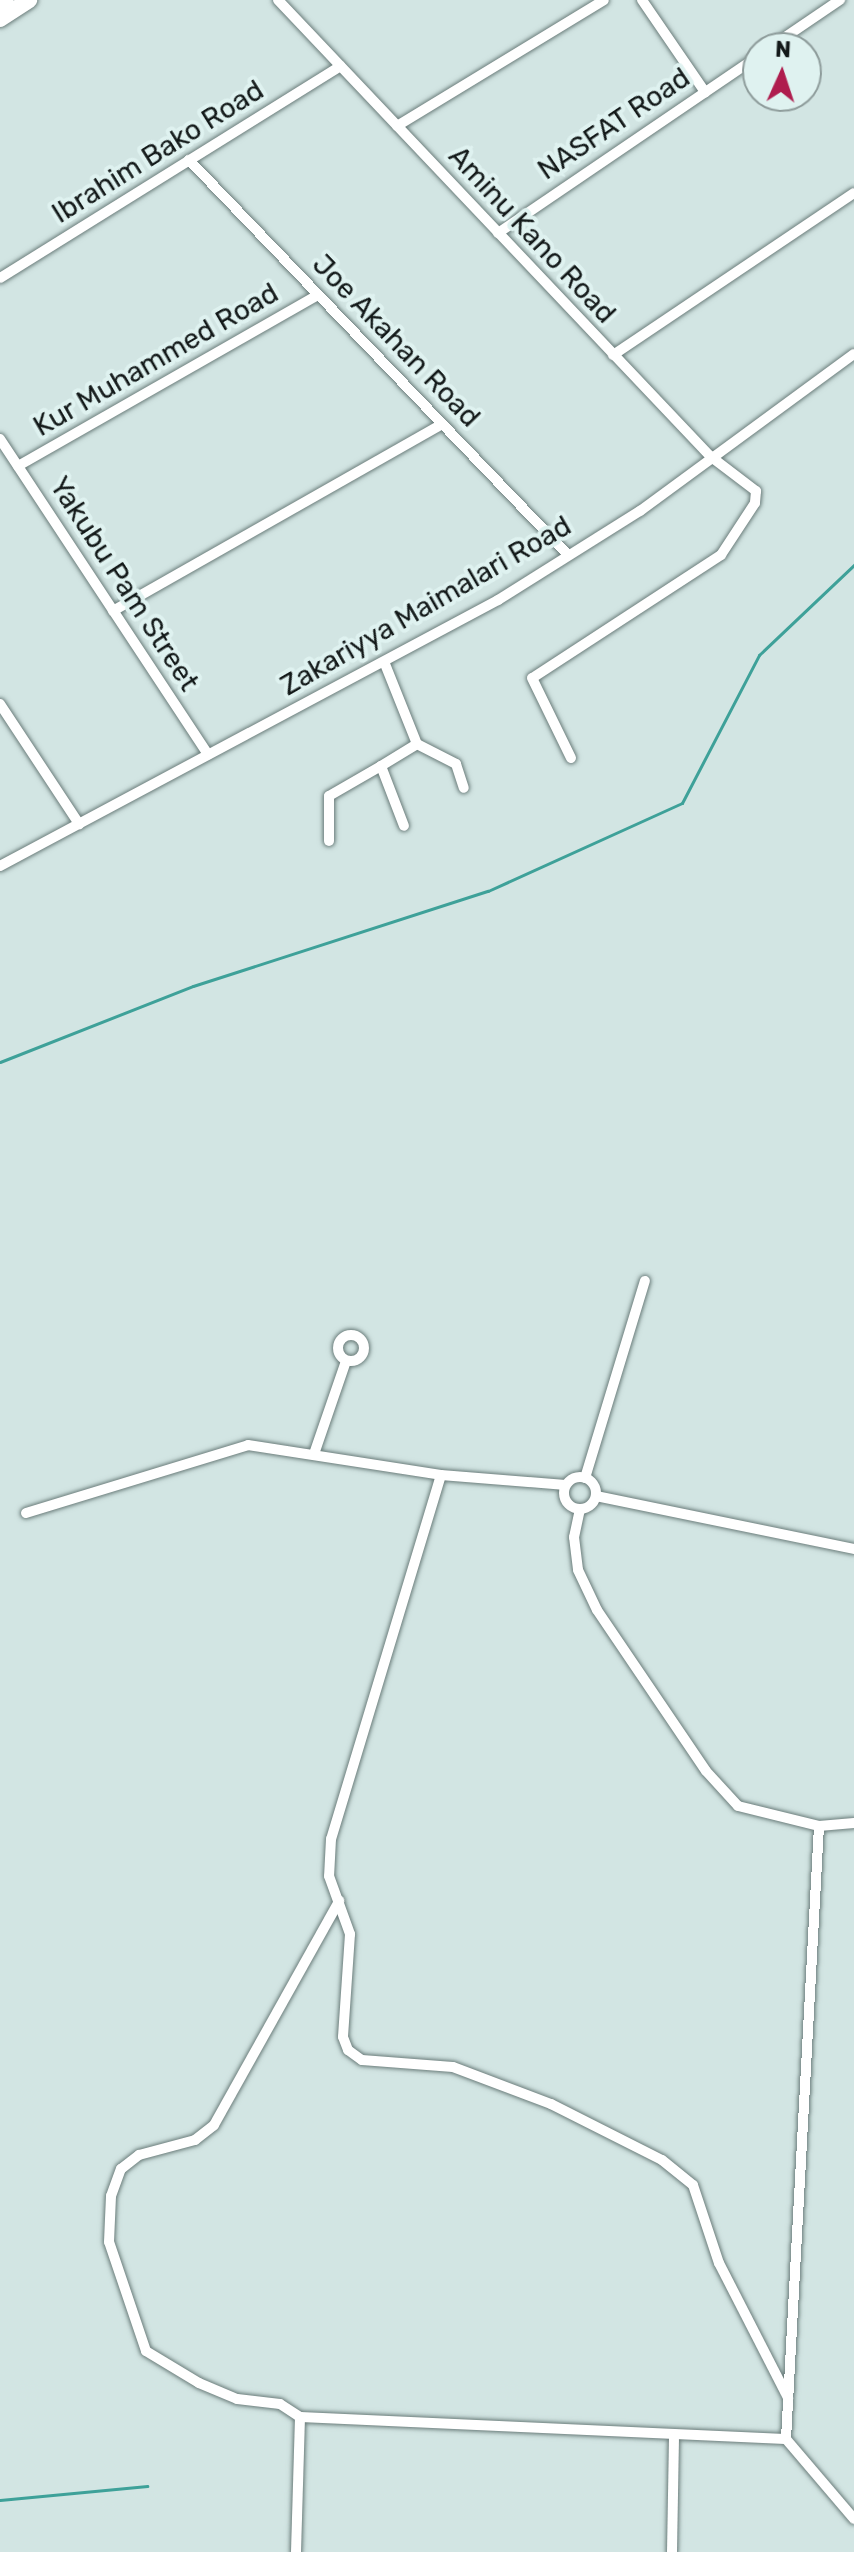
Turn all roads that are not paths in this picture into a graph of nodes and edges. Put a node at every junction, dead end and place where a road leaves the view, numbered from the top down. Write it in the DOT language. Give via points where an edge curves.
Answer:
graph roads {
  1 [pos="6,0"];
  2 [pos="29,0"];
  3 [pos="278,0"];
  4 [pos="604,0"];
  5 [pos="642,0"];
  6 [pos="840,0"];
  7 [pos="0,4"];
  8 [pos="0,19"];
  9 [pos="793,32"];
  10 [pos="340,66"];
  11 [pos="742,67"];
  12 [pos="705,92"];
  13 [pos="397,126"];
  14 [pos="189,160"];
  15 [pos="854,193"];
  16 [pos="498,233"];
  17 [pos="0,278"];
  18 [pos="318,295"];
  19 [pos="854,354"];
  20 [pos="613,355"];
  21 [pos="442,424"];
  22 [pos="0,439"];
  23 [pos="710,456"];
  24 [pos="18,466"];
  25 [pos="568,555"];
  26 [pos="113,611"];
  27 [pos="385,664"];
  28 [pos="0,704"];
  29 [pos="417,744"];
  30 [pos="208,755"];
  31 [pos="571,758"];
  32 [pos="381,766"];
  33 [pos="464,788"];
  34 [pos="79,824"];
  35 [pos="404,826"];
  36 [pos="329,841"];
  37 [pos="0,866"];
  38 [pos="645,1281"];
  39 [pos="346,1361"];
  40 [pos="314,1454"];
  41 [pos="441,1475"];
  42 [pos="585,1478"];
  43 [pos="566,1485"];
  44 [pos="596,1496"];
  45 [pos="580,1509"];
  46 [pos="26,1513"];
  47 [pos="854,1549"];
  48 [pos="854,1823"];
  49 [pos="819,1826"];
  50 [pos="339,1901"];
  51 [pos="788,2398"];
  52 [pos="300,2417"];
  53 [pos="674,2437"];
  54 [pos="786,2439"];
  55 [pos="854,2519"];
  56 [pos="296,2552"];
  57 [pos="672,2552"];
  1 -- 7 [label="highway"];
  2 -- 8 [label="highway"];
  3 -- 10 [label="street, Aminu Kano Road"];
  4 -- 13 [label="street"];
  5 -- 12 [label="street"];
  6 -- 9 [label="street"];
  10 -- 13 [label="street, Aminu Kano Road"];
  10 -- 14 [label="street, Ibrahim Bako Road"];
  11 -- 12 [label="street, NASFAT Road"];
  12 -- 16 [label="street, NASFAT Road"];
  13 -- 16 [label="street, Aminu Kano Road"];
  14 -- 17 [label="street, Ibrahim Bako Road"];
  14 -- 18 [label="street, Joe Akahan Road"];
  15 -- 20 [label="street"];
  16 -- 20 [label="street, Aminu Kano Road"];
  18 -- 21 [label="street, Joe Akahan Road"];
  18 -- 24 [label="street, Kur Muhammed Road"];
  19 -- 23 [label="street, Zakariyya Maimalari Road"];
  20 -- 23 [label="street, Aminu Kano Road"];
  21 -- 25 [label="street, Joe Akahan Road"];
  21 -- 26 [label="street"];
  22 -- 24 [label="street, Yakubu Pam Street"];
  23 -- 25 [label="street, Zakariyya Maimalari Road" via="640,511"];
  23 -- 31 [label="street, Aminu Kano Road" via="757,496 721,555 532,678"];
  24 -- 26 [label="street, Yakubu Pam Street"];
  25 -- 27 [label="street, Zakariyya Maimalari Road"];
  26 -- 30 [label="street, Yakubu Pam Street"];
  27 -- 29 [label="street"];
  27 -- 30 [label="street, Zakariyya Maimalari Road"];
  28 -- 34 [label="street"];
  29 -- 32 [label="street"];
  29 -- 33 [label="street" via="456,764"];
  30 -- 34 [label="street, Zakariyya Maimalari Road"];
  32 -- 35 [label="street"];
  32 -- 36 [label="street" via="329,796"];
  34 -- 37 [label="street, Zakariyya Maimalari Road"];
  38 -- 42 [label="street"];
  39 -- 40 [label="street"];
  40 -- 41 [label="street"];
  40 -- 46 [label="street" via="229,1446"];
  41 -- 43 [label="street"];
  41 -- 50 [label="street" via="331,1839 329,1876"];
  42 -- 43 [label="street"];
  42 -- 44 [label="street"];
  43 -- 45 [label="street" via="564,1498"];
  44 -- 45 [label="street"];
  44 -- 47 [label="street"];
  45 -- 49 [label="street" via="574,1537 578,1570 597,1610 706,1771 738,1806"];
  48 -- 49 [label="street"];
  49 -- 51 [label="street"];
  50 -- 51 [label="street" via="350,1934 343,2033 348,2050 362,2060 453,2067 551,2104 662,2160 693,2185 719,2263"];
  50 -- 52 [label="street" via="214,2125 195,2140 139,2155 121,2169 111,2196 109,2242 146,2351 199,2383 237,2399 280,2404"];
  51 -- 54 [label="street"];
  52 -- 53 [label="street"];
  52 -- 56 [label="street"];
  53 -- 54 [label="street"];
  53 -- 57 [label="street"];
  54 -- 55 [label="street"];
}
